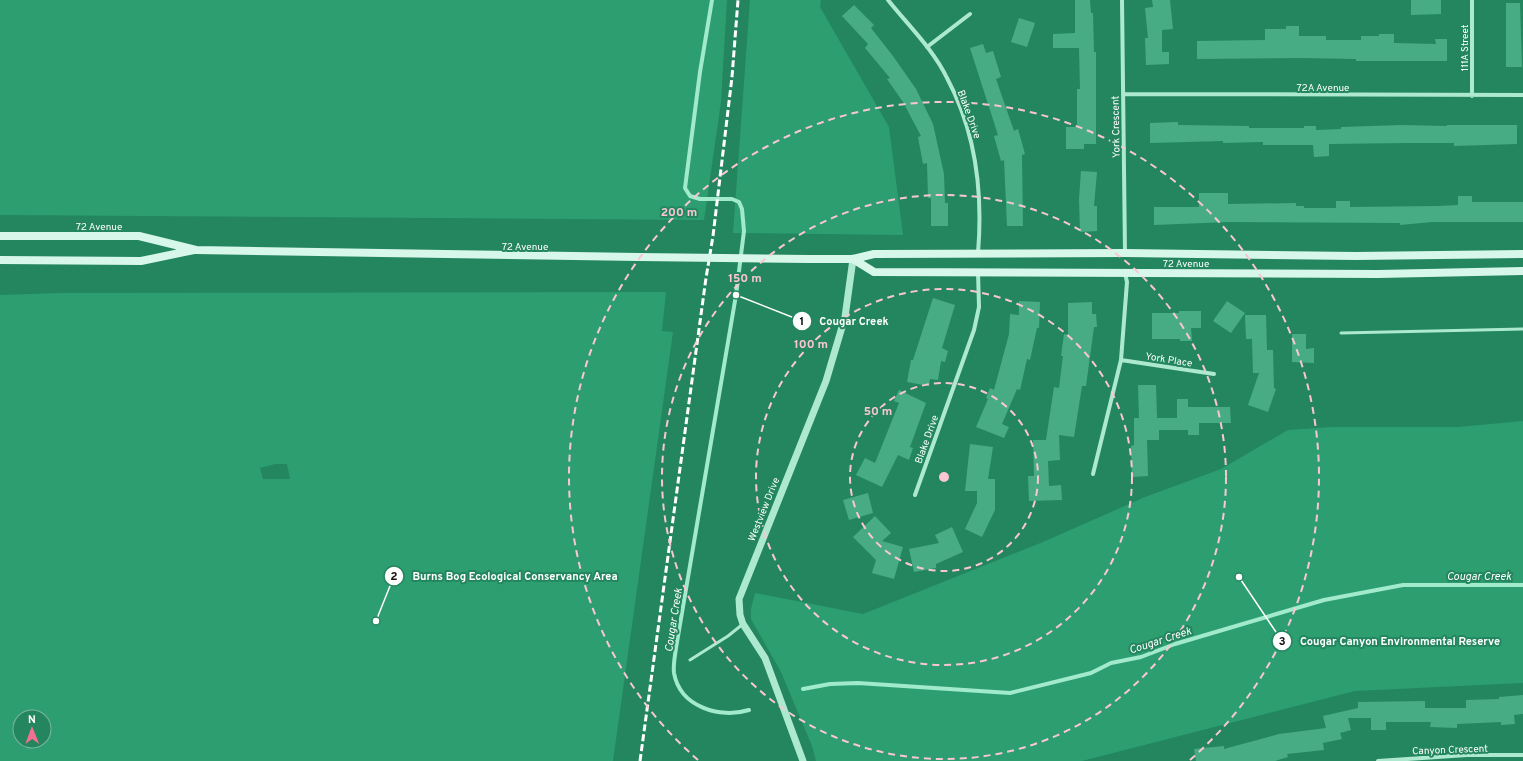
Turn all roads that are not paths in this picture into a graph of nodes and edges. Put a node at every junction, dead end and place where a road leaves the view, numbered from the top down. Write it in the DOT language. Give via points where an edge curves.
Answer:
graph roads {
  1 [pos="888,0"];
  2 [pos="1122,0"];
  3 [pos="1472,0"];
  4 [pos="970,14"];
  5 [pos="927,47"];
  6 [pos="1123,94"];
  7 [pos="1523,95"];
  8 [pos="1472,96"];
  9 [pos="0,236"];
  10 [pos="196,250"];
  11 [pos="1125,253"];
  12 [pos="978,254"];
  13 [pos="1523,254"];
  14 [pos="853,258"];
  15 [pos="0,260"];
  16 [pos="1523,270"];
  17 [pos="978,272"];
  18 [pos="1125,273"];
  19 [pos="1523,329"];
  20 [pos="1341,333"];
  21 [pos="1121,360"];
  22 [pos="1214,374"];
  23 [pos="1093,474"];
  24 [pos="914,495"];
  25 [pos="743,624"];
  26 [pos="690,660"];
  27 [pos="1467,755"];
  28 [pos="1523,755"];
  29 [pos="803,761"];
  30 [pos="1378,761"];
  31 [pos="1467,761"];
  1 -- 5 [label="street, Blake Drive"];
  2 -- 6 [label="street, York Crescent"];
  3 -- 8 [label="street, 111A Street"];
  4 -- 5 [label="street"];
  5 -- 12 [label="street, Blake Drive" via="947,78 968,128 977,170"];
  6 -- 8 [label="street, 72A Avenue"];
  6 -- 11 [label="street, York Crescent"];
  7 -- 8 [label="street, 72A Avenue"];
  9 -- 10 [label="main road, 72 Avenue" via="139,236"];
  10 -- 14 [label="main road, 72 Avenue, bridge"];
  10 -- 15 [label="main road, 72 Avenue" via="141,260"];
  11 -- 12 [label="main road, 72 Avenue"];
  11 -- 13 [label="main road, 72 Avenue" via="1356,256"];
  12 -- 14 [label="main road, 72 Avenue" via="874,254"];
  14 -- 17 [label="main road, 72 Avenue" via="874,272"];
  14 -- 25 [label="street, Westview Drive" via="845,317 826,381 739,599"];
  16 -- 18 [label="main road, 72 Avenue" via="1378,274"];
  17 -- 18 [label="main road, 72 Avenue"];
  17 -- 24 [label="street, Blake Drive" via="979,307 974,330"];
  18 -- 21 [label="street" via="1127,282"];
  19 -- 20 [label="lane"];
  21 -- 22 [label="street, York Place"];
  21 -- 23 [label="street"];
  25 -- 26 [label="lane"];
  25 -- 29 [label="street, Westview Drive" via="765,658"];
  27 -- 28 [label="street, Canyon Crescent"];
  27 -- 30 [label="street, Canyon Crescent"];
  27 -- 31 [label="street"];
}
